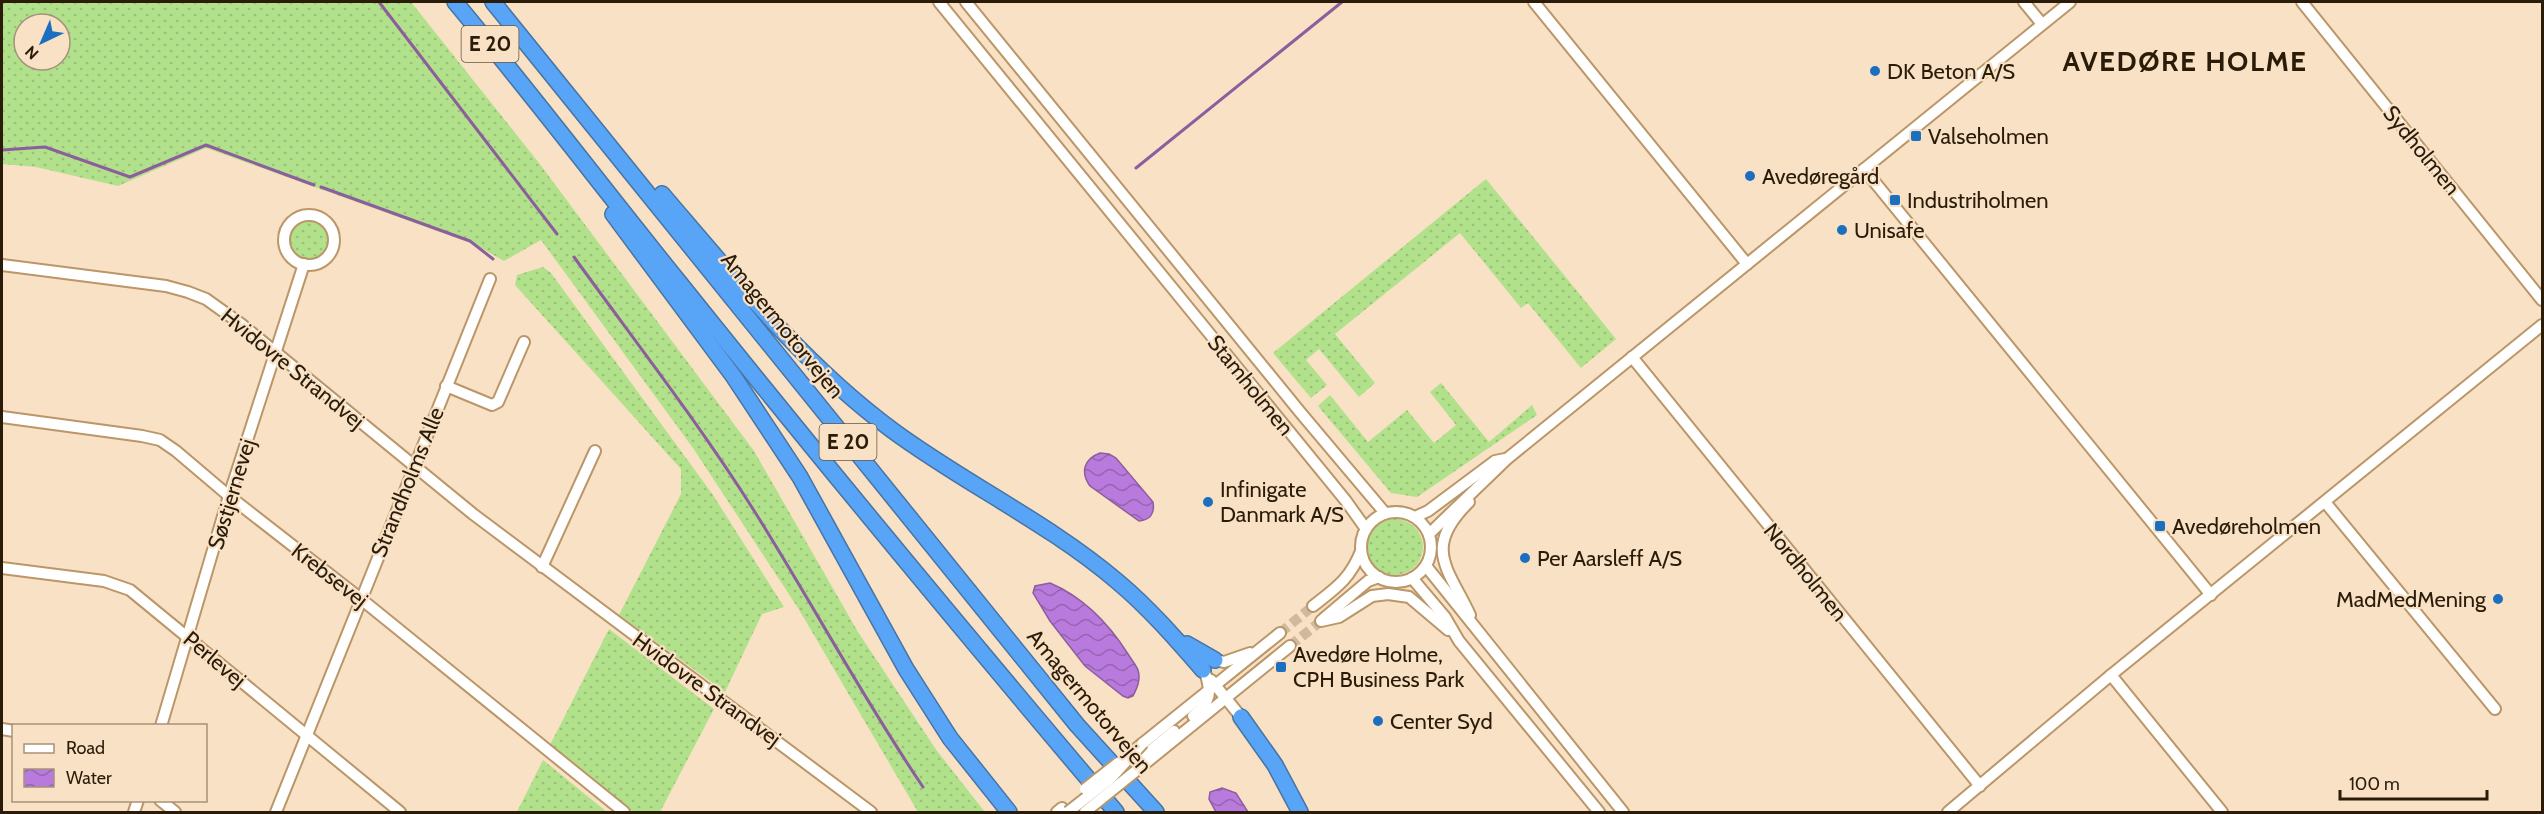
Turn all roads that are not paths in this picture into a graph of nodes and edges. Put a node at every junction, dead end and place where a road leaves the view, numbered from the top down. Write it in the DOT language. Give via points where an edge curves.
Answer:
graph roads {
  1 [pos="454,2"];
  2 [pos="493,2"];
  3 [pos="939,2"];
  4 [pos="966,2"];
  5 [pos="1534,2"];
  6 [pos="2024,2"];
  7 [pos="2070,2"];
  8 [pos="2302,2"];
  9 [pos="2042,24"];
  10 [pos="547,67"];
  11 [pos="526,87"];
  12 [pos="1864,169"];
  13 [pos="1151,229"];
  14 [pos="1135,242"];
  15 [pos="304,264"];
  16 [pos="1747,264"];
  17 [pos="2,265"];
  18 [pos="490,279"];
  19 [pos="2542,300"];
  20 [pos="2542,326"];
  21 [pos="524,342"];
  22 [pos="276,353"];
  23 [pos="1632,357"];
  24 [pos="446,386"];
  25 [pos="2,417"];
  26 [pos="595,451"];
  27 [pos="1505,462"];
  28 [pos="414,466"];
  29 [pos="229,496"];
  30 [pos="2325,502"];
  31 [pos="1385,513"];
  32 [pos="1415,517"];
  33 [pos="1366,529"];
  34 [pos="1429,534"];
  35 [pos="1361,551"];
  36 [pos="1426,566"];
  37 [pos="542,567"];
  38 [pos="2,568"];
  39 [pos="1378,578"];
  40 [pos="1412,579"];
  41 [pos="2211,595"];
  42 [pos="361,599"];
  43 [pos="1313,606"];
  44 [pos="1162,622"];
  45 [pos="1477,631"];
  46 [pos="1280,633"];
  47 [pos="188,636"];
  48 [pos="1459,641"];
  49 [pos="1290,646"];
  50 [pos="1256,651"];
  51 [pos="1215,660"];
  52 [pos="1204,671"];
  53 [pos="2111,675"];
  54 [pos="1212,687"];
  55 [pos="1226,698"];
  56 [pos="2495,709"];
  57 [pos="1241,717"];
  58 [pos="162,724"];
  59 [pos="307,735"];
  60 [pos="1149,750"];
  61 [pos="1980,786"];
  62 [pos="161,802"];
  63 [pos="1062,811"];
  64 [pos="175,813"];
  65 [pos="276,813"];
  66 [pos="400,813"];
  67 [pos="624,813"];
  68 [pos="871,813"];
  69 [pos="1009,813"];
  70 [pos="1085,813"];
  71 [pos="1116,813"];
  72 [pos="1156,813"];
  73 [pos="1300,813"];
  74 [pos="1599,813"];
  75 [pos="1623,813"];
  76 [pos="1948,813"];
  77 [pos="2222,813"];
  1 -- 11 [label="highway, E 20"];
  2 -- 10 [label="highway, Amagermotorvejen / E 20"];
  3 -- 14 [label="street, Stamholmen"];
  4 -- 13 [label="street, Stamholmen"];
  5 -- 16 [label="street"];
  6 -- 9 [label="street"];
  7 -- 9 [label="street"];
  8 -- 19 [label="street, Sydholmen"];
  9 -- 12 [label="street"];
  10 -- 44 [label="highway" via="809,360 890,429 1050,532 1117,581"];
  10 -- 72 [label="highway, Amagermotorvejen / E 20" via="1055,697"];
  11 -- 69 [label="highway" via="600,197 734,377 800,477 906,669 950,738"];
  11 -- 71 [label="highway, E 20" via="901,556"];
  12 -- 16 [label="street"];
  12 -- 41 [label="street"];
  13 -- 14 [label="street"];
  13 -- 31 [label="street, Stamholmen"];
  14 -- 33 [label="street, Stamholmen"];
  15 -- 15 [label="street" via="326,259 334,245 328,223 314,216 292,222 285,235 291,256"];
  15 -- 22 [label="street, Søstjernevej"];
  16 -- 23 [label="street"];
  17 -- 22 [label="street, Hvidovre Strandvej" via="188,292 218,307"];
  18 -- 24 [label="street, Strandholms Alle"];
  20 -- 30 [label="street"];
  21 -- 24 [label="street, Strandholms Alle" via="498,402 492,405"];
  22 -- 28 [label="street, Hvidovre Strandvej"];
  22 -- 29 [label="street, Søstjernevej"];
  23 -- 27 [label="street"];
  23 -- 61 [label="street, Nordholmen"];
  24 -- 28 [label="street, Strandholms Alle"];
  25 -- 29 [label="street, Krebsevej" via="160,440"];
  26 -- 37 [label="street"];
  27 -- 32 [label="street" via="1495,461"];
  27 -- 34 [label="street"];
  27 -- 45 [label="street" via="1444,536 1442,560"];
  28 -- 37 [label="street, Hvidovre Strandvej"];
  28 -- 42 [label="street, Strandholms Alle"];
  29 -- 42 [label="street, Krebsevej"];
  29 -- 47 [label="street, Søstjernevej"];
  30 -- 41 [label="street"];
  30 -- 56 [label="street"];
  31 -- 32 [label="street"];
  31 -- 33 [label="street"];
  32 -- 34 [label="street"];
  33 -- 35 [label="street"];
  34 -- 36 [label="street" via="1431,554"];
  35 -- 39 [label="street" via="1365,564"];
  35 -- 43 [label="street" via="1345,580"];
  36 -- 40 [label="street"];
  36 -- 45 [label="street"];
  37 -- 68 [label="street, Hvidovre Strandvej"];
  38 -- 47 [label="street, Perlevej" via="118,585"];
  39 -- 40 [label="street" via="1398,582"];
  39 -- 48 [label="street" via="1321,621 1339,617 1372,596 1409,597"];
  40 -- 48 [label="street" via="1445,617"];
  41 -- 53 [label="street"];
  42 -- 59 [label="street, Strandholms Alle"];
  42 -- 67 [label="street, Krebsevej"];
  44 -- 51 [label="highway" via="1194,650"];
  44 -- 52 [label="highway"];
  45 -- 75 [label="street"];
  46 -- 50 [label="street"];
  47 -- 58 [label="street, Søstjernevej"];
  47 -- 59 [label="street, Perlevej"];
  48 -- 74 [label="street"];
  49 -- 55 [label="street"];
  50 -- 51 [label="street" via="1224,662"];
  50 -- 54 [label="street"];
  52 -- 54 [label="street"];
  53 -- 61 [label="street"];
  53 -- 77 [label="street"];
  54 -- 55 [label="street"];
  54 -- 60 [label="street"];
  55 -- 57 [label="street"];
  55 -- 60 [label="street"];
  57 -- 73 [label="highway" via="1275,765"];
  59 -- 65 [label="street, Strandholms Alle"];
  59 -- 66 [label="street, Perlevej"];
  60 -- 63 [label="street, bridge"];
  60 -- 70 [label="street, bridge" via="1128,777"];
  61 -- 76 [label="street"];
  62 -- 64 [label="street"];
}
